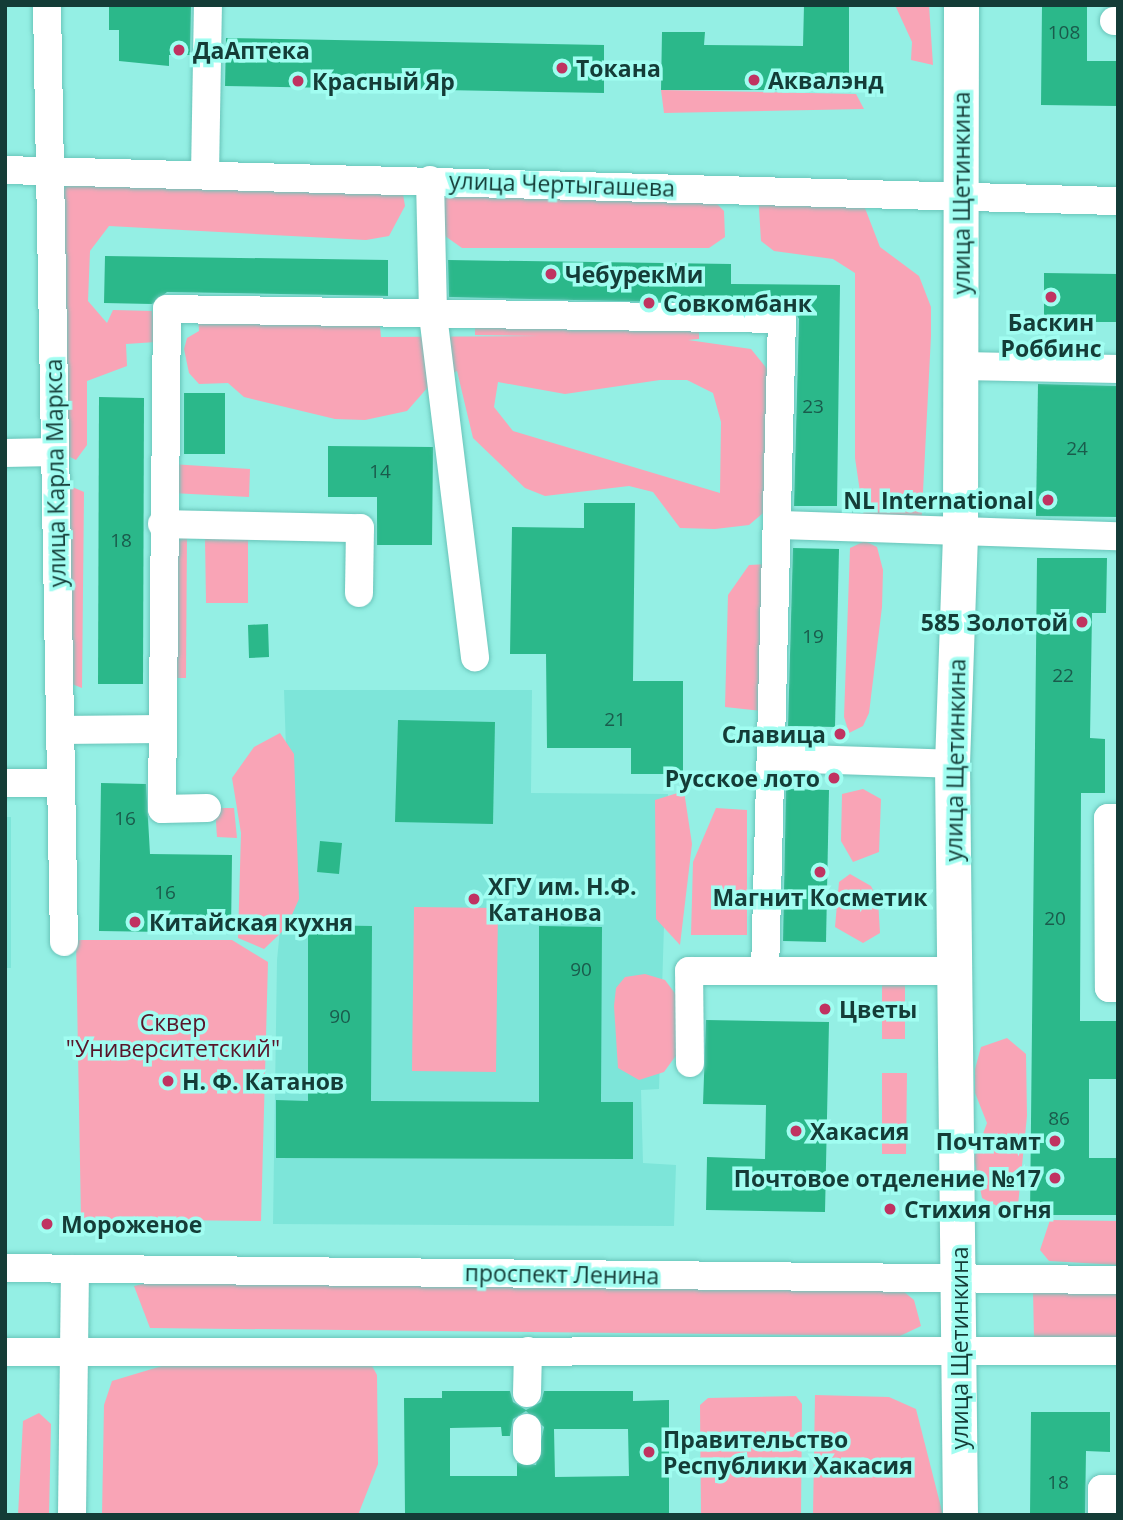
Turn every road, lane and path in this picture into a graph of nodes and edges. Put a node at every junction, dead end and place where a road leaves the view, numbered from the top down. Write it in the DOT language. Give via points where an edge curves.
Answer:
graph roads {
  1 [pos="47,5"];
  2 [pos="208,5"];
  3 [pos="961,5"];
  4 [pos="5,170"];
  5 [pos="49,171"];
  6 [pos="205,174"];
  7 [pos="430,180"];
  8 [pos="960,196"];
  9 [pos="1118,201"];
  10 [pos="433,315"];
  11 [pos="962,366"];
  12 [pos="1118,369"];
  13 [pos="54,452"];
  14 [pos="5,453"];
  15 [pos="162,524"];
  16 [pos="780,524"];
  17 [pos="960,531"];
  18 [pos="1118,536"];
  19 [pos="359,593"];
  20 [pos="475,657"];
  21 [pos="162,729"];
  22 [pos="60,730"];
  23 [pos="774,758"];
  24 [pos="952,764"];
  25 [pos="5,783"];
  26 [pos="61,783"];
  27 [pos="207,808"];
  28 [pos="1118,818"];
  29 [pos="64,942"];
  30 [pos="765,971"];
  31 [pos="954,971"];
  32 [pos="1118,988"];
  33 [pos="690,1063"];
  34 [pos="5,1268"];
  35 [pos="75,1269"];
  36 [pos="958,1279"];
  37 [pos="1118,1280"];
  38 [pos="960,1349"];
  39 [pos="528,1351"];
  40 [pos="1118,1351"];
  41 [pos="5,1352"];
  42 [pos="74,1353"];
  43 [pos="527,1393"];
  44 [pos="1118,1489"];
  45 [pos="72,1515"];
  46 [pos="960,1515"];
  47 [pos="1102,1515"];
  1 -- 5 [label="street, улица Карла Маркса"];
  2 -- 6 [label="street"];
  3 -- 8 [label="main road, улица Щетинкина"];
  4 -- 5 [label="street, улица Чертыгашева"];
  5 -- 6 [label="street, улица Чертыгашева"];
  5 -- 13 [label="street, улица Карла Маркса"];
  6 -- 7 [label="street, улица Чертыгашева"];
  7 -- 8 [label="street, улица Чертыгашева"];
  7 -- 10 [label="street"];
  8 -- 9 [label="street, улица Чертыгашева"];
  8 -- 11 [label="main road, улица Щетинкина"];
  10 -- 15 [label="street" via="167,309"];
  10 -- 16 [label="street" via="782,319"];
  10 -- 20 [label="street"];
  11 -- 12 [label="street"];
  11 -- 17 [label="main road, улица Щетинкина"];
  13 -- 14 [label="street"];
  13 -- 22 [label="street, улица Карла Маркса"];
  15 -- 19 [label="street" via="360,528"];
  15 -- 21 [label="street"];
  16 -- 17 [label="street"];
  16 -- 23 [label="street"];
  17 -- 18 [label="street"];
  17 -- 24 [label="main road, улица Щетинкина"];
  21 -- 22 [label="street"];
  21 -- 27 [label="street" via="162,809"];
  22 -- 26 [label="street, улица Карла Маркса"];
  23 -- 24 [label="street"];
  23 -- 30 [label="street"];
  24 -- 31 [label="main road, улица Щетинкина"];
  25 -- 26 [label="street"];
  26 -- 29 [label="street, улица Карла Маркса"];
  28 -- 32 [label="street" via="1108,818 1109,988"];
  30 -- 31 [label="street"];
  30 -- 33 [label="street" via="689,971"];
  31 -- 36 [label="main road, улица Щетинкина"];
  34 -- 35 [label="street, проспект Ленина"];
  35 -- 36 [label="street, проспект Ленина"];
  35 -- 42 [label="street"];
  36 -- 37 [label="street, проспект Ленина"];
  36 -- 38 [label="main road, улица Щетинкина"];
  38 -- 39 [label="street"];
  38 -- 40 [label="street"];
  38 -- 46 [label="main road, улица Щетинкина"];
  39 -- 42 [label="street"];
  39 -- 43 [label="street"];
  41 -- 42 [label="street"];
  42 -- 45 [label="street"];
  44 -- 47 [label="street" via="1102,1489"];
}
